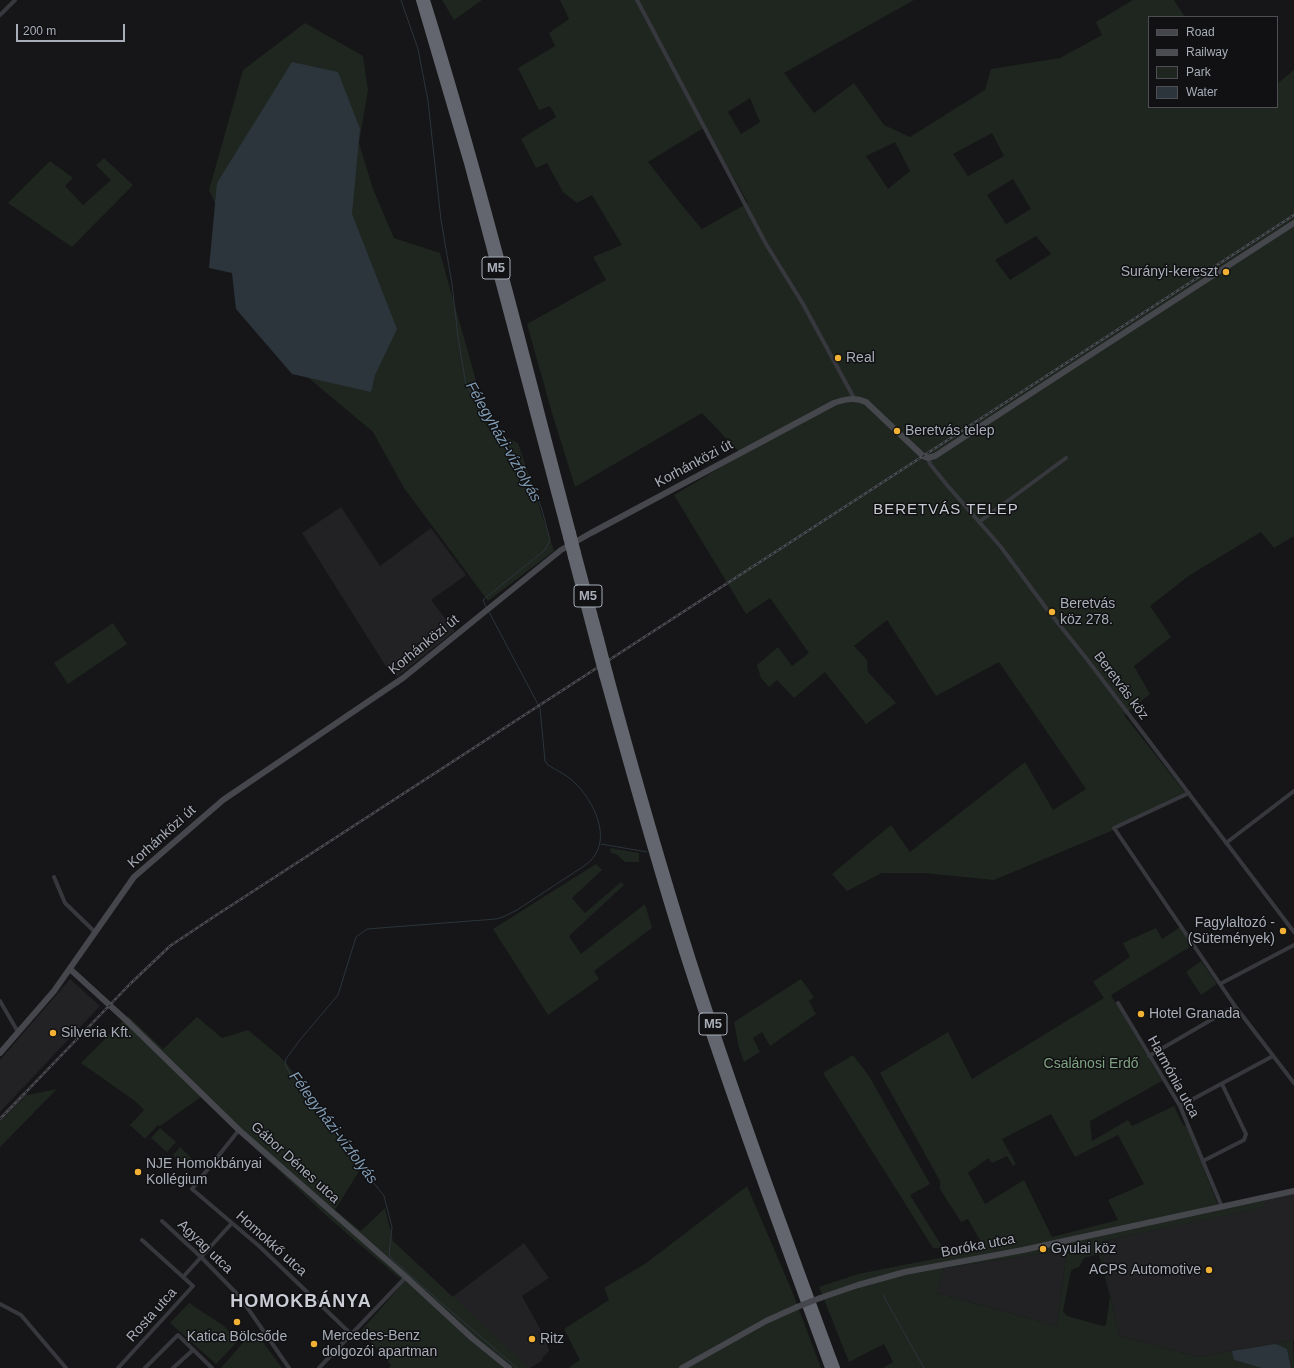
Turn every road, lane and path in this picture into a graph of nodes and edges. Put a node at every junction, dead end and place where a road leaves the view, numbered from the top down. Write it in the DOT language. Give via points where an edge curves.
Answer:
graph roads {
  1 [pos="15,0"];
  2 [pos="420,0"];
  3 [pos="426,0"];
  4 [pos="638,0"];
  5 [pos="0,15"];
  6 [pos="1294,224"];
  7 [pos="854,398"];
  8 [pos="928,458"];
  9 [pos="1066,458"];
  10 [pos="979,522"];
  11 [pos="569,535"];
  12 [pos="606,675"];
  13 [pos="1294,791"];
  14 [pos="1189,793"];
  15 [pos="1226,843"];
  16 [pos="54,877"];
  17 [pos="1294,932"];
  18 [pos="96,933"];
  19 [pos="1294,945"];
  20 [pos="70,969"];
  21 [pos="1220,984"];
  22 [pos="0,1001"];
  23 [pos="1118,1003"];
  24 [pos="1235,1006"];
  25 [pos="18,1032"];
  26 [pos="0,1053"];
  27 [pos="1149,1056"];
  28 [pos="1273,1056"];
  29 [pos="1294,1083"];
  30 [pos="1222,1084"];
  31 [pos="1180,1106"];
  32 [pos="239,1130"];
  33 [pos="1203,1161"];
  34 [pos="1294,1191"];
  35 [pos="1222,1207"];
  36 [pos="162,1221"];
  37 [pos="232,1223"];
  38 [pos="142,1240"];
  39 [pos="201,1257"];
  40 [pos="183,1277"];
  41 [pos="406,1277"];
  42 [pos="0,1304"];
  43 [pos="351,1334"];
  44 [pos="193,1350"];
  45 [pos="66,1368"];
  46 [pos="118,1368"];
  47 [pos="145,1368"];
  48 [pos="173,1368"];
  49 [pos="212,1368"];
  50 [pos="289,1368"];
  51 [pos="319,1368"];
  52 [pos="508,1368"];
  53 [pos="682,1368"];
  54 [pos="830,1368"];
  55 [pos="836,1368"];
  1 -- 5 [label="street"];
  2 -- 11 [label="highway, M5" via="470,171"];
  3 -- 11 [label="highway, M5" via="486,206"];
  4 -- 7 [label="street" via="766,244 803,304"];
  6 -- 8 [label="street" via="935,456"];
  7 -- 8 [label="street" via="870,405"];
  7 -- 18 [label="street, Korhánközi út" via="834,403 578,540 553,556 403,678 218,804 134,877"];
  8 -- 10 [label="street, Beretvás köz" via="930,464"];
  9 -- 10 [label="street"];
  10 -- 14 [label="street, Beretvás köz" via="1001,547"];
  11 -- 12 [label="highway, M5, bridge"];
  12 -- 54 [label="highway, M5" via="655,861 693,983 759,1176"];
  12 -- 55 [label="highway, M5" via="694,967 765,1174"];
  13 -- 15 [label="street"];
  14 -- 15 [label="street, Beretvás köz"];
  14 -- 21 [label="street" via="1114,828"];
  15 -- 17 [label="street, Beretvás köz"];
  16 -- 18 [label="street" via="65,903"];
  18 -- 20 [label="street, Korhánközi út"];
  19 -- 21 [label="street"];
  20 -- 25 [label="street, Korhánközi út"];
  20 -- 32 [label="street, Gábor Dénes utca"];
  21 -- 24 [label="street"];
  22 -- 25 [label="street"];
  23 -- 27 [label="street, Harmónia utca"];
  24 -- 27 [label="street"];
  24 -- 28 [label="street"];
  25 -- 26 [label="street, Korhánközi út"];
  27 -- 31 [label="street, Harmónia utca"];
  28 -- 29 [label="street"];
  28 -- 30 [label="street"];
  30 -- 31 [label="street"];
  30 -- 33 [label="street" via="1246,1137"];
  31 -- 33 [label="street, Harmónia utca"];
  32 -- 37 [label="street, Homokkő utca" via="192,1188"];
  32 -- 41 [label="street, Gábor Dénes utca"];
  33 -- 35 [label="street, Harmónia utca"];
  34 -- 35 [label="street, Boróka utca"];
  35 -- 53 [label="street, Boróka utca, bridge" via="1023,1250 905,1272 858,1285 766,1321"];
  36 -- 39 [label="street, Agyag utca"];
  37 -- 39 [label="street, Rosta utca"];
  37 -- 43 [label="street, Homokkő utca"];
  38 -- 40 [label="street"];
  39 -- 40 [label="street, Rosta utca"];
  39 -- 50 [label="street, Agyag utca" via="240,1297"];
  40 -- 46 [label="street, Rosta utca" via="193,1286"];
  41 -- 43 [label="street"];
  41 -- 52 [label="street, Gábor Dénes utca"];
  42 -- 45 [label="street" via="21,1315"];
  43 -- 51 [label="street"];
  44 -- 47 [label="street" via="178,1336"];
  44 -- 48 [label="street"];
  44 -- 49 [label="street"];
}
